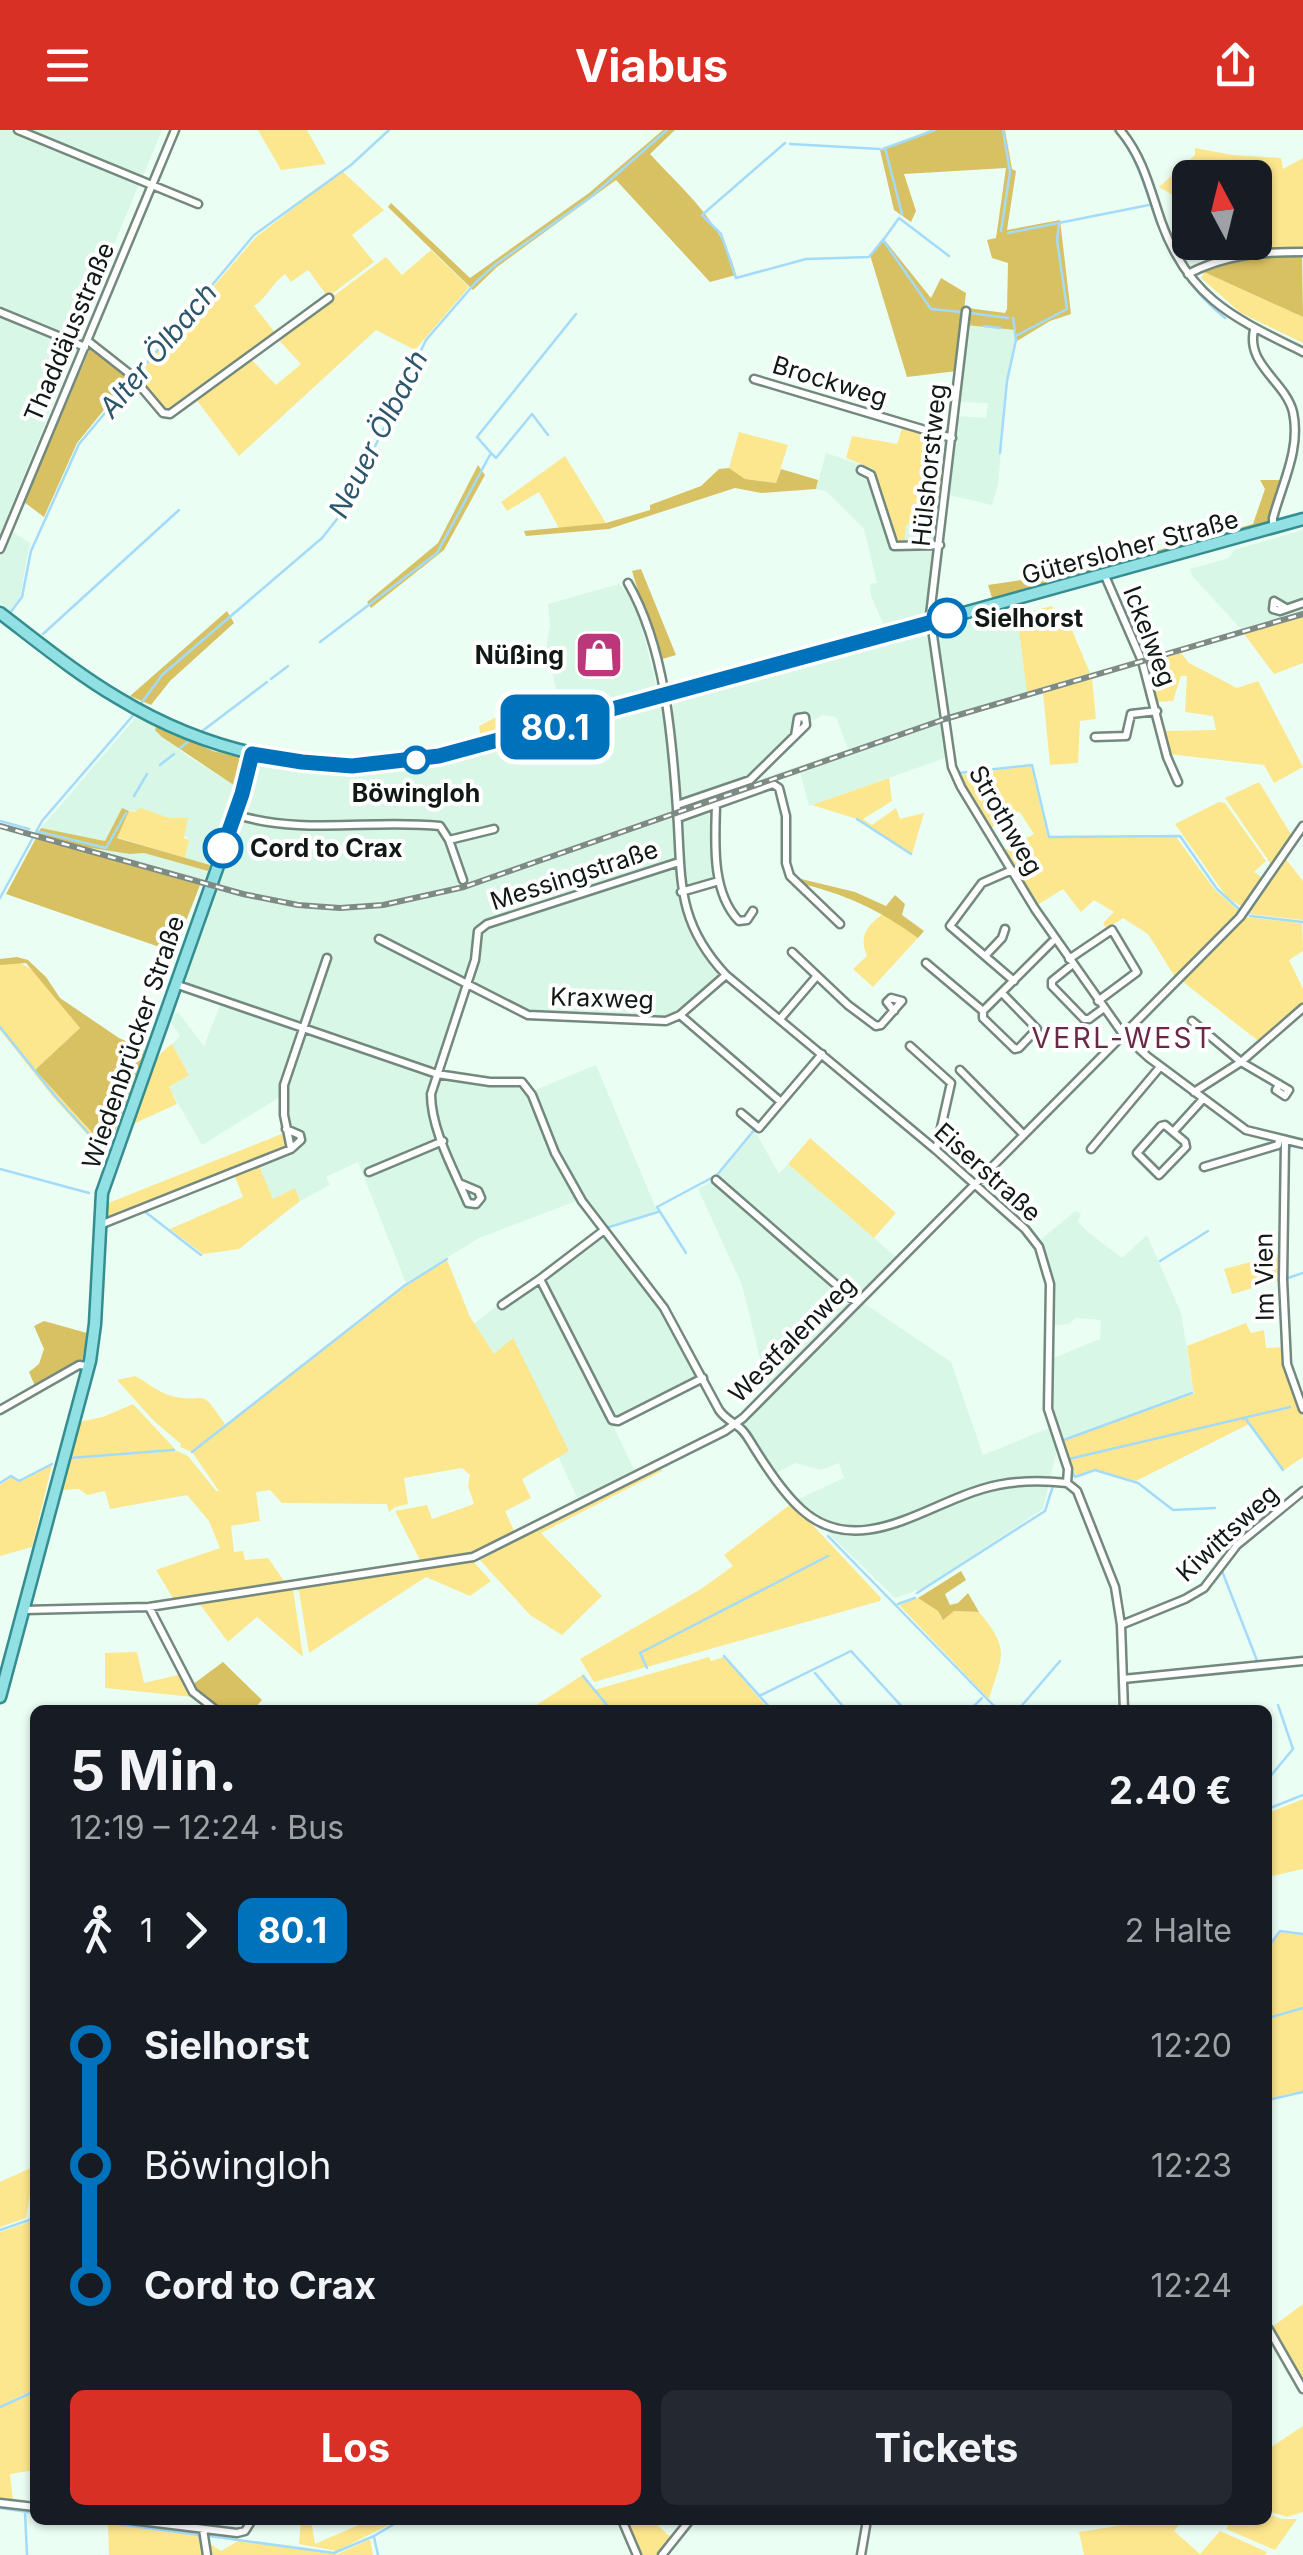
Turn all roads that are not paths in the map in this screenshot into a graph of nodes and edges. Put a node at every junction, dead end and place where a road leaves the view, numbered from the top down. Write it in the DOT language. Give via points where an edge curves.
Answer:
graph roads {
  1 [pos="18,130"];
  2 [pos="174,130"];
  3 [pos="1120,130"];
  4 [pos="151,185"];
  5 [pos="198,204"];
  6 [pos="1303,252"];
  7 [pos="1188,274"];
  8 [pos="330,298"];
  9 [pos="966,310"];
  10 [pos="0,312"];
  11 [pos="1254,330"];
  12 [pos="87,344"];
  13 [pos="1303,352"];
  14 [pos="754,379"];
  15 [pos="952,438"];
  16 [pos="861,470"];
  17 [pos="1303,519"];
  18 [pos="1273,528"];
  19 [pos="940,545"];
  20 [pos="0,549"];
  21 [pos="1105,576"];
  22 [pos="628,583"];
  23 [pos="1303,604"];
  24 [pos="1286,608"];
  25 [pos="5,617"];
  26 [pos="931,623"];
  27 [pos="666,696"];
  28 [pos="1157,711"];
  29 [pos="794,736"];
  30 [pos="1095,737"];
  31 [pos="252,754"];
  32 [pos="1178,782"];
  33 [pos="677,805"];
  34 [pos="716,805"];
  35 [pos="236,815"];
  36 [pos="678,818"];
  37 [pos="1303,826"];
  38 [pos="494,828"];
  39 [pos="449,840"];
  40 [pos="678,862"];
  41 [pos="1012,870"];
  42 [pos="463,880"];
  43 [pos="720,881"];
  44 [pos="681,892"];
  45 [pos="753,910"];
  46 [pos="840,924"];
  47 [pos="1005,929"];
  48 [pos="379,939"];
  49 [pos="1054,939"];
  50 [pos="792,952"];
  51 [pos="985,956"];
  52 [pos="327,958"];
  53 [pos="1071,962"];
  54 [pos="926,964"];
  55 [pos="726,975"];
  56 [pos="816,977"];
  57 [pos="1014,981"];
  58 [pos="175,984"];
  59 [pos="468,984"];
  60 [pos="1002,993"];
  61 [pos="1101,1005"];
  62 [pos="1303,1008"];
  63 [pos="894,1011"];
  64 [pos="983,1011"];
  65 [pos="680,1015"];
  66 [pos="780,1018"];
  67 [pos="1192,1021"];
  68 [pos="303,1028"];
  69 [pos="1123,1034"];
  70 [pos="910,1046"];
  71 [pos="822,1054"];
  72 [pos="1241,1062"];
  73 [pos="1160,1067"];
  74 [pos="960,1070"];
  75 [pos="436,1074"];
  76 [pos="1280,1084"];
  77 [pos="1194,1092"];
  78 [pos="1203,1099"];
  79 [pos="782,1102"];
  80 [pos="741,1113"];
  81 [pos="1174,1131"];
  82 [pos="1023,1134"];
  83 [pos="1282,1141"];
  84 [pos="444,1142"];
  85 [pos="1303,1144"];
  86 [pos="1091,1149"];
  87 [pos="936,1150"];
  88 [pos="1204,1166"];
  89 [pos="369,1172"];
  90 [pos="716,1180"];
  91 [pos="460,1183"];
  92 [pos="974,1184"];
  93 [pos="99,1225"];
  94 [pos="603,1231"];
  95 [pos="540,1278"];
  96 [pos="856,1302"];
  97 [pos="502,1305"];
  98 [pos="88,1366"];
  99 [pos="703,1378"];
  100 [pos="1303,1409"];
  101 [pos="0,1410"];
  102 [pos="734,1425"];
  103 [pos="1067,1483"];
  104 [pos="1303,1491"];
  105 [pos="149,1607"];
  106 [pos="24,1610"];
  107 [pos="1121,1625"];
  108 [pos="1303,1661"];
  109 [pos="1123,1678"];
  110 [pos="1,1690"];
  111 [pos="210,1705"];
  112 [pos="1124,1705"];
  113 [pos="1272,2335"];
  114 [pos="1303,2389"];
  115 [pos="0,2503"];
  116 [pos="30,2506"];
  117 [pos="171,2525"];
  118 [pos="250,2525"];
  119 [pos="624,2525"];
  120 [pos="686,2525"];
  121 [pos="867,2525"];
  122 [pos="203,2529"];
  123 [pos="207,2555"];
  124 [pos="637,2555"];
  125 [pos="662,2555"];
  126 [pos="861,2555"];
  1 -- 4 [label="street"];
  2 -- 4 [label="street, Thaddäusstraße"];
  3 -- 7 [label="street" via="1136,152"];
  4 -- 5 [label="street"];
  4 -- 12 [label="street, Thaddäusstraße"];
  6 -- 7 [label="street" via="1247,253"];
  7 -- 11 [label="street"];
  8 -- 12 [label="street" via="170,414"];
  9 -- 15 [label="street, Hülshorstweg"];
  10 -- 12 [label="street"];
  11 -- 13 [label="street"];
  11 -- 18 [label="street" via="1254,354 1293,413 1294,442"];
  12 -- 20 [label="street, Thaddäusstraße"];
  14 -- 15 [label="street, Brockweg"];
  15 -- 19 [label="street, Hülshorstweg"];
  16 -- 19 [label="street" via="871,475 894,546"];
  17 -- 18 [label="main road, Gütersloher Straße"];
  18 -- 21 [label="main road, Gütersloher Straße"];
  19 -- 26 [label="street, Hülshorstweg"];
  21 -- 26 [label="main road, Gütersloher Straße"];
  21 -- 28 [label="street, Ickelweg"];
  22 -- 27 [label="street, Eiserstraße"];
  23 -- 24 [label="street"];
  25 -- 31 [label="main road, Gütersloher Straße" via="130,706 181,732"];
  26 -- 27 [label="main road, Gütersloher Straße"];
  26 -- 41 [label="street, Strothweg" via="952,766"];
  27 -- 31 [label="main road, Gütersloher Straße" via="414,761 352,766"];
  27 -- 33 [label="street, Eiserstraße"];
  28 -- 30 [label="street, Ickelweg" via="1131,714 1126,736"];
  28 -- 32 [label="street, Ickelweg"];
  29 -- 33 [label="street" via="750,780"];
  31 -- 35 [label="main road, Wiedenbrücker Straße"];
  33 -- 36 [label="street, Eiserstraße"];
  34 -- 36 [label="street"];
  34 -- 43 [label="street"];
  34 -- 46 [label="street" via="773,784 779,788 790,876"];
  35 -- 39 [label="street" via="308,826 440,826"];
  35 -- 58 [label="main road, Wiedenbrücker Straße"];
  36 -- 40 [label="street, Eiserstraße"];
  37 -- 69 [label="street, Westfalenweg" via="1240,917"];
  38 -- 39 [label="street"];
  39 -- 42 [label="street"];
  40 -- 44 [label="street, Eiserstraße"];
  40 -- 59 [label="street, Messingstraße" via="486,924 476,936"];
  41 -- 49 [label="street, Strothweg"];
  41 -- 51 [label="street" via="982,883 950,926"];
  43 -- 44 [label="street"];
  43 -- 45 [label="street" via="739,921"];
  44 -- 55 [label="street, Eiserstraße" via="699,943"];
  47 -- 51 [label="street"];
  48 -- 59 [label="street"];
  49 -- 53 [label="street, Strothweg"];
  49 -- 57 [label="street"];
  50 -- 56 [label="street"];
  51 -- 57 [label="street"];
  52 -- 68 [label="street"];
  53 -- 61 [label="street, Strothweg"];
  53 -- 61 [label="street" via="1052,986 1084,1019"];
  53 -- 61 [label="street" via="1112,930 1137,972"];
  54 -- 64 [label="street"];
  55 -- 65 [label="street, Kraxweg"];
  55 -- 66 [label="street, Eiserstraße"];
  56 -- 63 [label="street" via="876,1026"];
  56 -- 66 [label="street"];
  57 -- 60 [label="street"];
  58 -- 68 [label="street"];
  58 -- 93 [label="main road, Wiedenbrücker Straße" via="102,1194"];
  59 -- 65 [label="street, Kraxweg" via="535,1016 661,1022"];
  59 -- 75 [label="street, Messingstraße"];
  60 -- 64 [label="street"];
  60 -- 64 [label="street" via="1037,1029 1019,1048"];
  61 -- 69 [label="street, Strothweg"];
  62 -- 72 [label="street"];
  65 -- 79 [label="street"];
  66 -- 71 [label="street, Eiserstraße"];
  67 -- 72 [label="street"];
  68 -- 75 [label="street"];
  68 -- 93 [label="street" via="284,1085 291,1149"];
  69 -- 73 [label="street, Strothweg"];
  69 -- 82 [label="street, Westfalenweg"];
  70 -- 87 [label="street" via="952,1083"];
  71 -- 79 [label="street"];
  71 -- 87 [label="street, Eiserstraße"];
  72 -- 76 [label="street"];
  72 -- 77 [label="street"];
  73 -- 77 [label="street, Strothweg"];
  73 -- 86 [label="street"];
  74 -- 82 [label="street"];
  75 -- 84 [label="street" via="431,1109"];
  75 -- 94 [label="street" via="522,1082"];
  77 -- 78 [label="street, Strothweg"];
  78 -- 81 [label="street"];
  78 -- 83 [label="street, Strothweg" via="1246,1130"];
  79 -- 80 [label="street" via="759,1128"];
  81 -- 81 [label="street" via="1161,1126 1137,1154 1158,1175 1186,1147"];
  82 -- 92 [label="street, Westfalenweg"];
  83 -- 85 [label="street, Strothweg"];
  83 -- 88 [label="street"];
  83 -- 100 [label="street, Im Vien" via="1287,1364"];
  84 -- 89 [label="street"];
  84 -- 91 [label="street"];
  87 -- 92 [label="street, Eiserstraße"];
  90 -- 96 [label="street"];
  92 -- 96 [label="street, Westfalenweg"];
  92 -- 103 [label="street, Eiserstraße" via="1025,1229 1048,1268 1048,1409"];
  93 -- 98 [label="main road, Wiedenbrücker Straße"];
  94 -- 95 [label="street"];
  94 -- 99 [label="street" via="664,1308"];
  95 -- 97 [label="street"];
  95 -- 99 [label="street" via="612,1420"];
  96 -- 102 [label="street, Westfalenweg"];
  98 -- 101 [label="street"];
  98 -- 106 [label="main road, Wiedenbrücker Straße"];
  99 -- 102 [label="street"];
  102 -- 103 [label="street" via="801,1509 832,1527 881,1528 986,1488"];
  102 -- 105 [label="street, Westfalenweg" via="473,1557"];
  103 -- 107 [label="street, Eiserstraße" via="1078,1491 1109,1567"];
  104 -- 107 [label="street, Kiwittsweg" via="1237,1546 1204,1588"];
  105 -- 106 [label="street, Westfalenweg"];
  105 -- 111 [label="street" via="194,1692"];
  106 -- 110 [label="main road, Wiedenbrücker Straße"];
  107 -- 109 [label="street, Eiserstraße"];
  108 -- 109 [label="street"];
  109 -- 112 [label="street, Eiserstraße"];
  113 -- 114 [label="street"];
  115 -- 116 [label="street"];
  117 -- 122 [label="street"];
  118 -- 122 [label="street" via="237,2533"];
  119 -- 124 [label="street"];
  120 -- 125 [label="street"];
  121 -- 126 [label="street"];
  122 -- 123 [label="street"];
}
